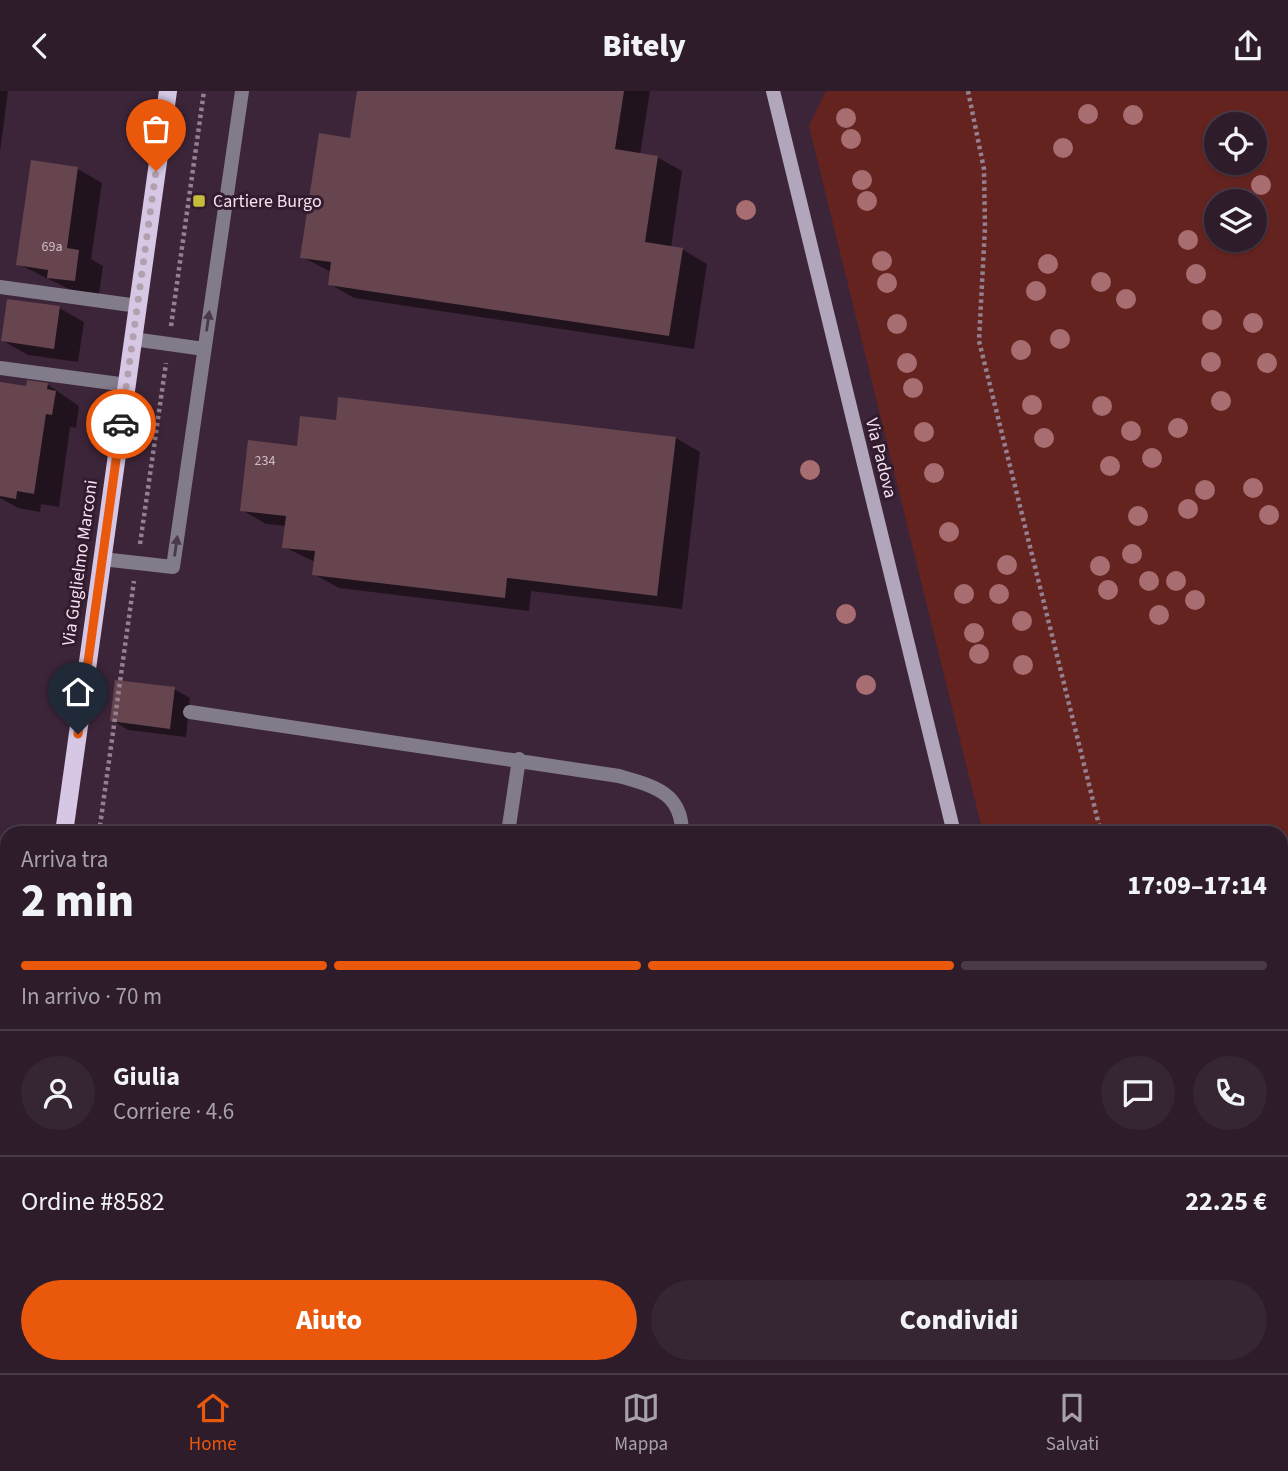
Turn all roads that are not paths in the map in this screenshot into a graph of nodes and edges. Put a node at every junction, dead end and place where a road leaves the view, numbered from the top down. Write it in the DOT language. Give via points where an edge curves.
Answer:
graph roads {
  1 [pos="168,91"];
  2 [pos="242,91"];
  3 [pos="773,91"];
  4 [pos="0,287"];
  5 [pos="138,306"];
  6 [pos="133,339"];
  7 [pos="204,349"];
  8 [pos="0,367"];
  9 [pos="127,385"];
  10 [pos="102,559"];
  11 [pos="190,712"];
  12 [pos="519,759"];
  13 [pos="65,826"];
  14 [pos="509,826"];
  15 [pos="682,826"];
  16 [pos="952,826"];
  1 -- 5 [label="main road, Via Guglielmo Marconi"];
  7 -- 2 [label="lane, one-way"];
  3 -- 16 [label="main road, Via Padova"];
  4 -- 5 [label="lane"];
  5 -- 6 [label="main road, Via Guglielmo Marconi"];
  6 -- 7 [label="lane"];
  6 -- 9 [label="main road, Via Guglielmo Marconi"];
  10 -- 7 [label="lane, one-way" via="173,567"];
  8 -- 9 [label="lane"];
  9 -- 10 [label="main road, Via Guglielmo Marconi"];
  10 -- 13 [label="main road, Via Guglielmo Marconi"];
  11 -- 12 [label="lane"];
  12 -- 14 [label="lane"];
  12 -- 15 [label="lane" via="654,786 674,801"];
}
